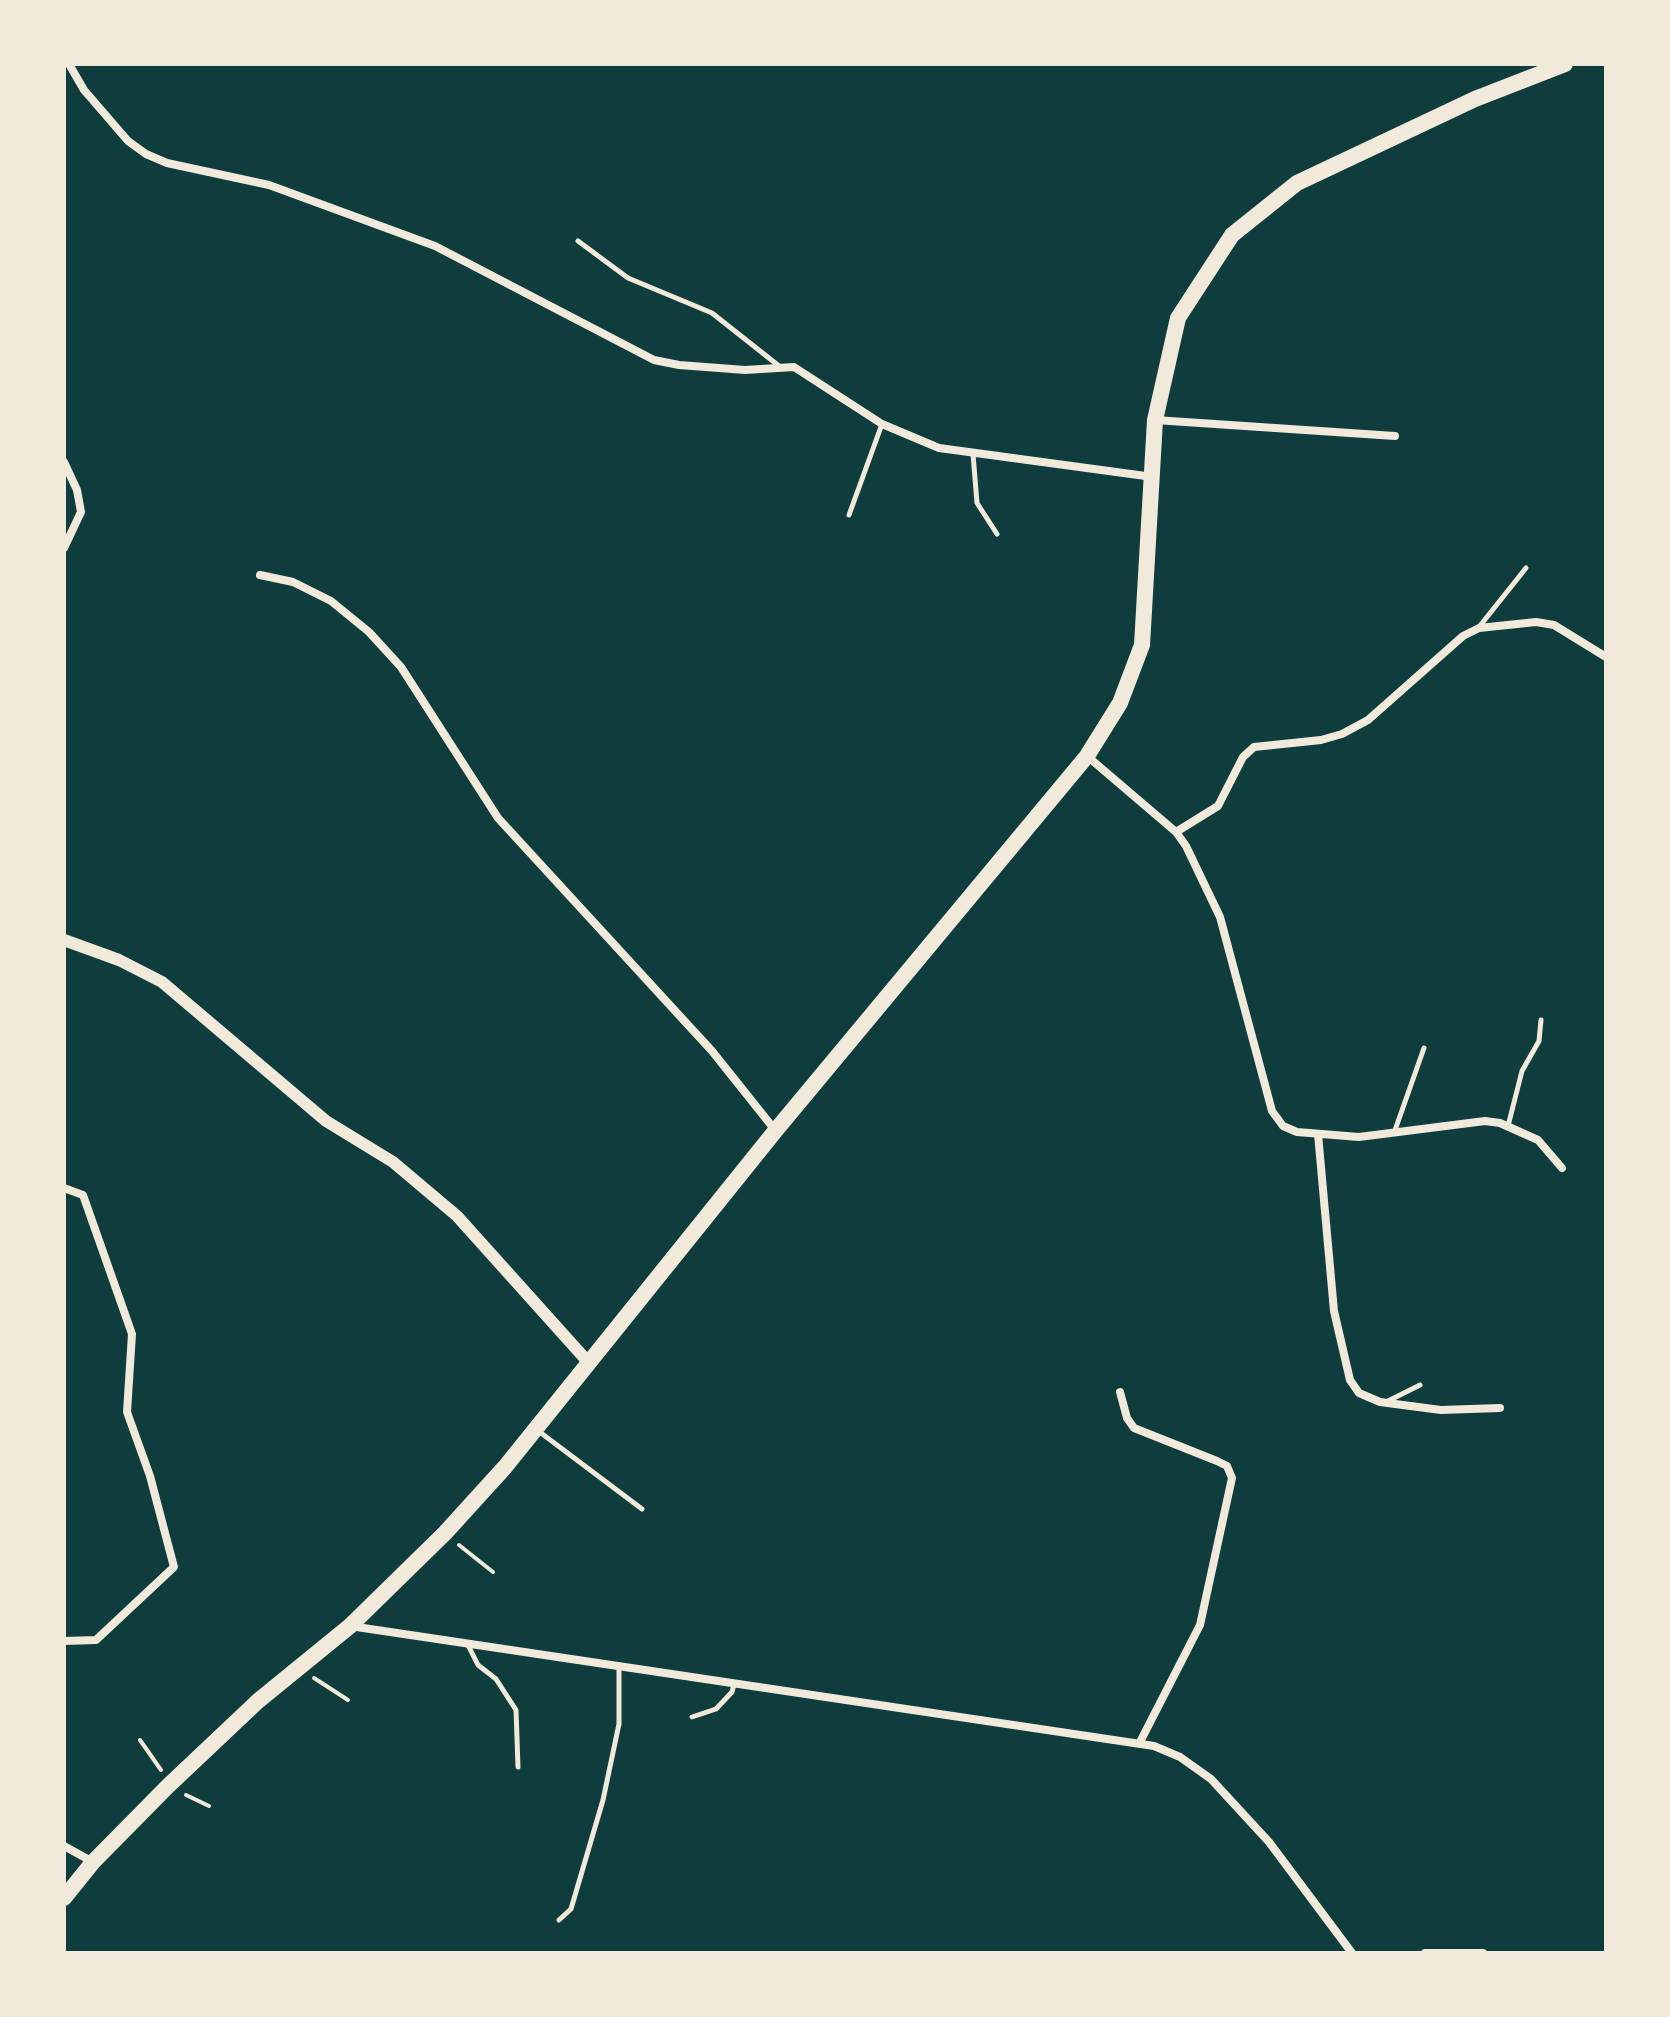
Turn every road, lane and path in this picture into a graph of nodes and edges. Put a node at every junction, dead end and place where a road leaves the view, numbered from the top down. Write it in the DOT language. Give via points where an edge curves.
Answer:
graph roads {
  1 [pos="69,64"];
  2 [pos="1565,64"];
  3 [pos="578,241"];
  4 [pos="779,366"];
  5 [pos="1155,420"];
  6 [pos="882,424"];
  7 [pos="1395,436"];
  8 [pos="973,454"];
  9 [pos="64,462"];
  10 [pos="1154,477"];
  11 [pos="849,515"];
  12 [pos="997,534"];
  13 [pos="64,548"];
  14 [pos="1526,568"];
  15 [pos="260,575"];
  16 [pos="1479,628"];
  17 [pos="1606,657"];
  18 [pos="1087,756"];
  19 [pos="1176,832"];
  20 [pos="64,940"];
  21 [pos="1541,1020"];
  22 [pos="1424,1048"];
  23 [pos="1508,1126"];
  24 [pos="776,1130"];
  25 [pos="1394,1133"];
  26 [pos="1318,1134"];
  27 [pos="1562,1168"];
  28 [pos="64,1188"];
  29 [pos="589,1363"];
  30 [pos="1420,1385"];
  31 [pos="1120,1392"];
  32 [pos="1383,1403"];
  33 [pos="1500,1408"];
  34 [pos="536,1429"];
  35 [pos="642,1509"];
  36 [pos="445,1533"];
  37 [pos="493,1572"];
  38 [pos="350,1626"];
  39 [pos="64,1641"];
  40 [pos="468,1645"];
  41 [pos="619,1667"];
  42 [pos="298,1668"];
  43 [pos="734,1684"];
  44 [pos="348,1700"];
  45 [pos="692,1717"];
  46 [pos="140,1740"];
  47 [pos="1140,1742"];
  48 [pos="518,1767"];
  49 [pos="168,1786"];
  50 [pos="209,1806"];
  51 [pos="64,1846"];
  52 [pos="93,1862"];
  53 [pos="64,1898"];
  54 [pos="559,1920"];
  55 [pos="1352,1953"];
  56 [pos="1425,1953"];
  57 [pos="1483,1953"];
  1 -- 4 [label="street" via="128,141 167,163 269,185 435,246 654,360 745,370"];
  2 -- 5 [label="highway" via="1475,99 1297,183 1232,235 1178,318"];
  3 -- 4 [label="lane" via="628,278 712,313"];
  4 -- 6 [label="street" via="803,371"];
  5 -- 7 [label="street"];
  5 -- 10 [label="highway"];
  6 -- 8 [label="street" via="939,448"];
  6 -- 11 [label="lane"];
  8 -- 10 [label="street"];
  8 -- 12 [label="lane" via="977,503"];
  9 -- 13 [label="street" via="81,512"];
  10 -- 18 [label="highway" via="1142,645 1120,703"];
  14 -- 16 [label="lane"];
  15 -- 24 [label="street" via="331,601 369,632 401,667 498,818 712,1051"];
  16 -- 17 [label="street" via="1554,625"];
  16 -- 19 [label="street" via="1463,636 1368,720 1342,734 1254,747 1243,757 1218,806"];
  18 -- 19 [label="street"];
  18 -- 24 [label="highway"];
  19 -- 26 [label="street" via="1220,917 1272,1111 1283,1126"];
  20 -- 29 [label="street" via="162,982 326,1121 393,1162 457,1216"];
  21 -- 23 [label="lane" via="1539,1041 1522,1071"];
  22 -- 25 [label="lane"];
  23 -- 25 [label="street" via="1485,1121"];
  23 -- 27 [label="street" via="1538,1140"];
  24 -- 29 [label="highway"];
  25 -- 26 [label="street"];
  26 -- 32 [label="street" via="1334,1311 1343,1354 1359,1393"];
  28 -- 39 [label="street" via="83,1195 132,1334 127,1412 174,1567 96,1640"];
  29 -- 34 [label="highway"];
  30 -- 32 [label="lane"];
  31 -- 47 [label="street" via="1134,1428 1227,1466 1232,1478 1200,1625"];
  32 -- 33 [label="street" via="1441,1410"];
  34 -- 35 [label="lane"];
  34 -- 36 [label="highway"];
  36 -- 37 [label="path"];
  36 -- 38 [label="highway"];
  38 -- 40 [label="street"];
  38 -- 42 [label="highway"];
  40 -- 41 [label="street"];
  40 -- 48 [label="lane" via="516,1710"];
  41 -- 43 [label="street"];
  41 -- 54 [label="lane" via="619,1724 603,1800 571,1909"];
  42 -- 44 [label="path"];
  42 -- 49 [label="highway"];
  43 -- 45 [label="lane" via="716,1709"];
  43 -- 47 [label="street"];
  46 -- 49 [label="path" via="154,1755"];
  47 -- 55 [label="street" via="1180,1757 1211,1779 1269,1842"];
  49 -- 50 [label="path"];
  49 -- 52 [label="highway"];
  51 -- 52 [label="street"];
  52 -- 53 [label="highway"];
  56 -- 57 [label="street"];
}
